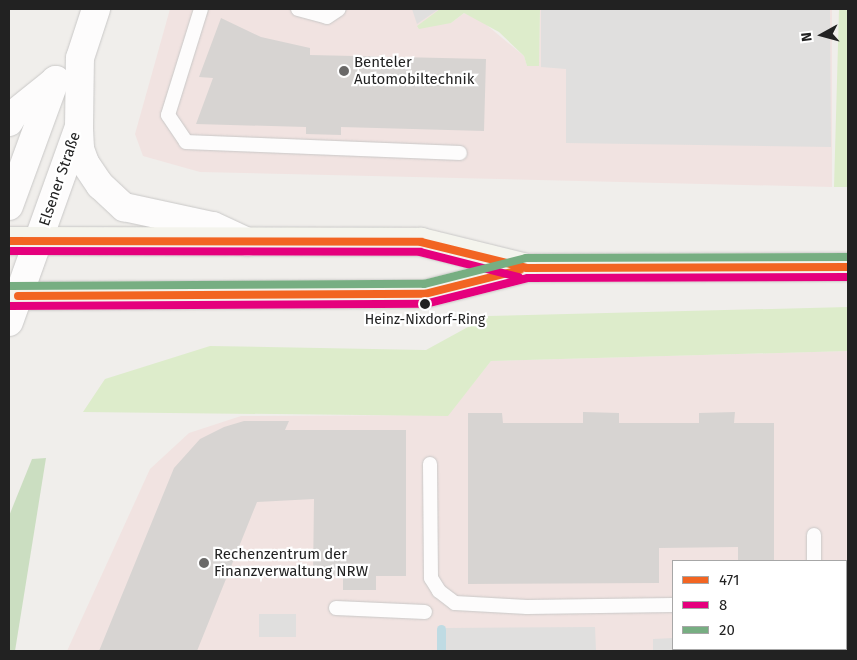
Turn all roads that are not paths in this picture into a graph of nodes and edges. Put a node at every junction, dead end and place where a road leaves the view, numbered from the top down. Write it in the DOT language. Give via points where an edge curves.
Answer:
graph roads {
  1 [pos="96,9"];
  2 [pos="201,9"];
  3 [pos="298,9"];
  4 [pos="339,9"];
  5 [pos="80,58"];
  6 [pos="55,80"];
  7 [pos="9,122"];
  8 [pos="79,127"];
  9 [pos="460,153"];
  10 [pos="9,206"];
  11 [pos="9,241"];
  12 [pos="39,241"];
  13 [pos="248,242"];
  14 [pos="848,267"];
  15 [pos="527,268"];
  16 [pos="13,296"];
  17 [pos="9,322"];
  18 [pos="430,464"];
  19 [pos="814,536"];
  20 [pos="814,560"];
  21 [pos="672,605"];
  22 [pos="336,608"];
  23 [pos="425,612"];
  1 -- 5 [label="street, Elsener Straße"];
  2 -- 9 [label="lane" via="168,115 186,142"];
  3 -- 4 [label="lane" via="327,17"];
  5 -- 6 [label="street"];
  5 -- 8 [label="street, Elsener Straße"];
  6 -- 7 [label="street" via="14,114"];
  6 -- 10 [label="street"];
  8 -- 12 [label="street, Elsener Straße"];
  8 -- 13 [label="street" via="80,149 85,163 100,185 124,207 214,226"];
  11 -- 12 [label="main road"];
  12 -- 13 [label="main road"];
  12 -- 16 [label="street, Elsener Straße"];
  13 -- 15 [label="main road" via="420,242"];
  14 -- 15 [label="main road"];
  15 -- 16 [label="main road" via="425,294"];
  16 -- 17 [label="street, Elsener Straße"];
  18 -- 21 [label="lane" via="431,578 439,592 455,603 527,607"];
  19 -- 20 [label="lane"];
  22 -- 23 [label="lane"];
}
